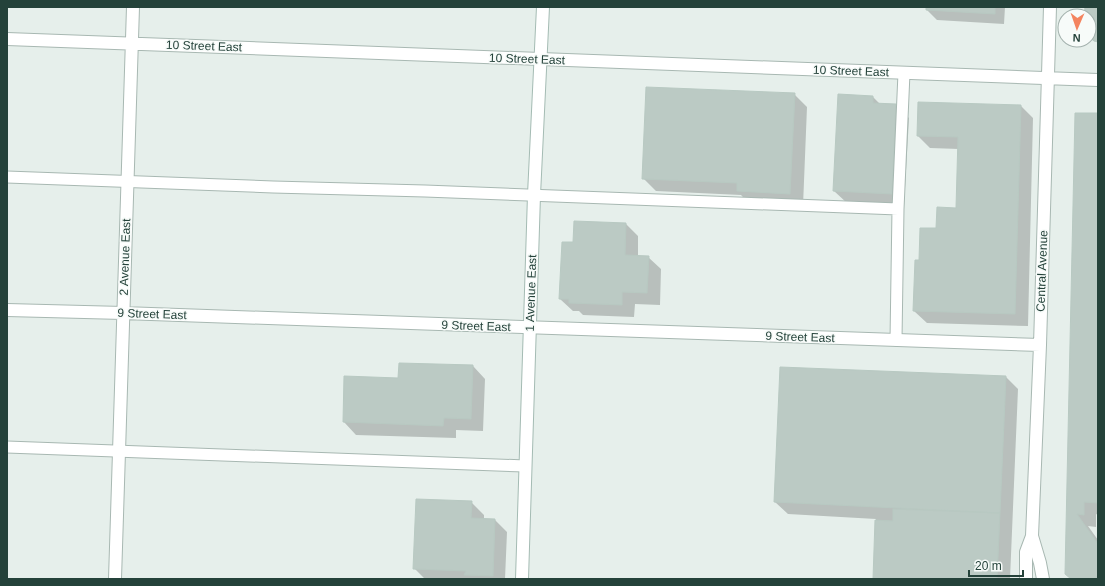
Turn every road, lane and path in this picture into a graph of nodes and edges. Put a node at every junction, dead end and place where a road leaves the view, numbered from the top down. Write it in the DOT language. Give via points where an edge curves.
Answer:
graph roads {
  1 [pos="133,7"];
  2 [pos="543,7"];
  3 [pos="1050,7"];
  4 [pos="7,39"];
  5 [pos="132,44"];
  6 [pos="540,59"];
  7 [pos="904,74"];
  8 [pos="1048,79"];
  9 [pos="1098,80"];
  10 [pos="7,177"];
  11 [pos="128,181"];
  12 [pos="534,195"];
  13 [pos="898,208"];
  14 [pos="7,310"];
  15 [pos="123,313"];
  16 [pos="530,328"];
  17 [pos="896,340"];
  18 [pos="1040,345"];
  19 [pos="7,447"];
  20 [pos="119,450"];
  21 [pos="526,466"];
  22 [pos="1032,536"];
  23 [pos="115,579"];
  24 [pos="522,579"];
  25 [pos="1026,579"];
  26 [pos="1043,579"];
  1 -- 5 [label="street, 2 Avenue East"];
  2 -- 6 [label="street, 1 Avenue East"];
  3 -- 8 [label="street, Central Avenue"];
  4 -- 5 [label="street, 10 Street East"];
  5 -- 6 [label="street, 10 Street East"];
  5 -- 11 [label="street, 2 Avenue East"];
  6 -- 7 [label="street, 10 Street East"];
  6 -- 12 [label="street, 1 Avenue East"];
  7 -- 8 [label="street, 10 Street East"];
  7 -- 13 [label="lane"];
  8 -- 9 [label="street, 10 Street East"];
  8 -- 18 [label="street, Central Avenue"];
  10 -- 11 [label="lane"];
  11 -- 12 [label="lane"];
  11 -- 15 [label="street, 2 Avenue East"];
  12 -- 13 [label="lane"];
  12 -- 16 [label="street, 1 Avenue East"];
  13 -- 17 [label="lane"];
  14 -- 15 [label="street, 9 Street East"];
  15 -- 16 [label="street, 9 Street East"];
  15 -- 20 [label="street, 2 Avenue East"];
  16 -- 17 [label="street, 9 Street East"];
  16 -- 21 [label="street, 1 Avenue East"];
  17 -- 18 [label="street, 9 Street East"];
  18 -- 22 [label="street, Central Avenue"];
  19 -- 20 [label="lane"];
  20 -- 21 [label="lane"];
  20 -- 23 [label="street, 2 Avenue East"];
  21 -- 24 [label="street, 1 Avenue East"];
  22 -- 25 [label="street, Central Avenue" via="1026,552"];
  22 -- 26 [label="street, Central Avenue"];
}
